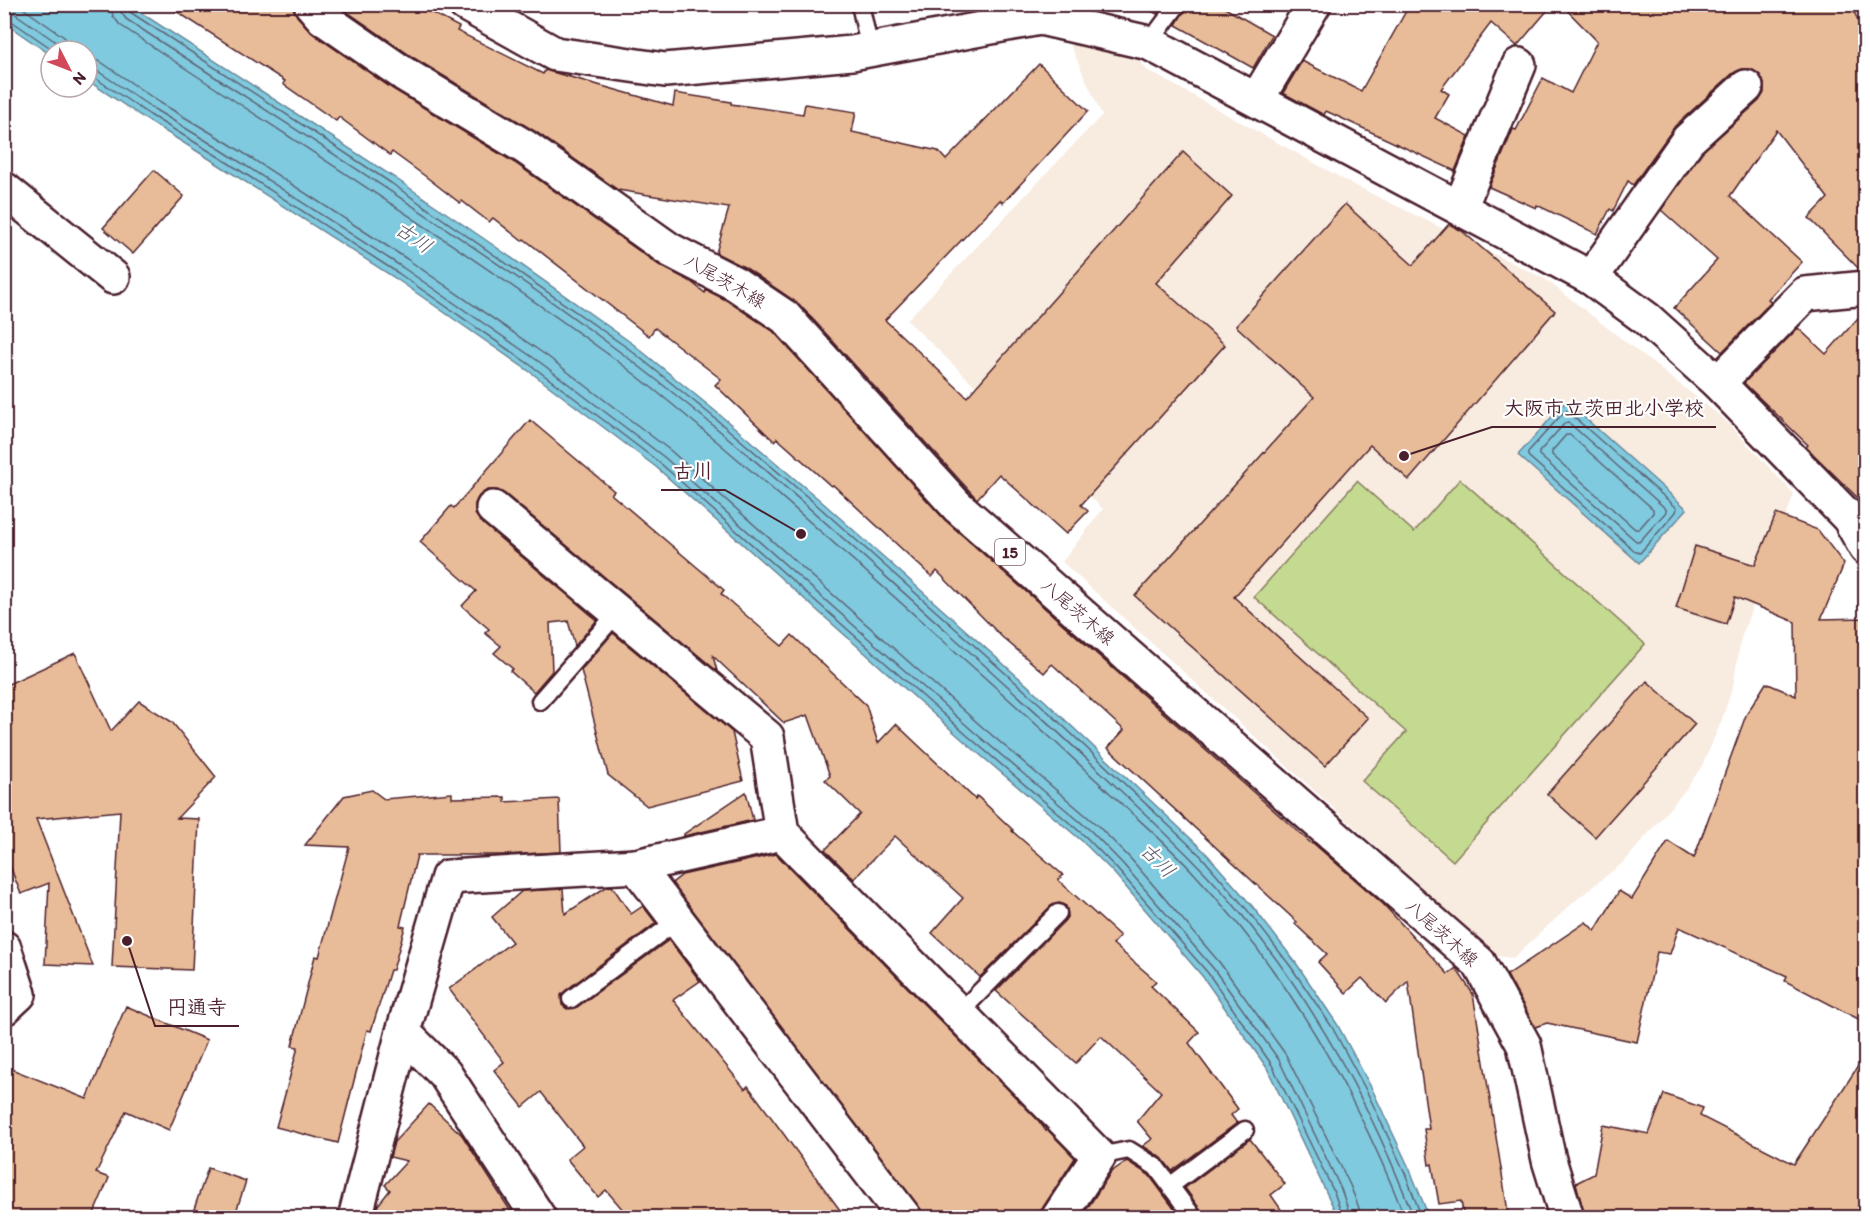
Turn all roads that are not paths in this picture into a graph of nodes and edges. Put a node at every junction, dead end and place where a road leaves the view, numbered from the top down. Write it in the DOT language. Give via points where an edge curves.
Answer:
graph roads {
  1 [pos="311,4"];
  2 [pos="465,4"];
  3 [pos="860,4"];
  4 [pos="1178,4"];
  5 [pos="1314,4"];
  6 [pos="1149,43"];
  7 [pos="870,50"];
  8 [pos="1519,65"];
  9 [pos="1746,87"];
  10 [pos="1257,99"];
  11 [pos="4,189"];
  12 [pos="1460,208"];
  13 [pos="113,277"];
  14 [pos="1591,278"];
  15 [pos="1866,288"];
  16 [pos="1718,383"];
  17 [pos="493,508"];
  18 [pos="1866,548"];
  19 [pos="618,612"];
  20 [pos="540,701"];
  21 [pos="782,833"];
  22 [pos="636,866"];
  23 [pos="1058,913"];
  24 [pos="678,920"];
  25 [pos="4,948"];
  26 [pos="571,999"];
  27 [pos="4,1008"];
  28 [pos="959,1013"];
  29 [pos="403,1032"];
  30 [pos="1245,1130"];
  31 [pos="1099,1156"];
  32 [pos="1170,1186"];
  33 [pos="355,1218"];
  34 [pos="539,1218"];
  35 [pos="905,1218"];
  36 [pos="1059,1218"];
  37 [pos="1194,1218"];
  38 [pos="1567,1218"];
  1 -- 38 [label="street, 八尾茨木線 / 15" via="323,18 404,74 525,147 670,250 736,284 785,317 957,506 1479,963 1524,1045 1549,1160"];
  2 -- 7 [label="street" via="555,54 665,70"];
  3 -- 7 [label="lane"];
  4 -- 6 [label="lane"];
  5 -- 10 [label="street"];
  6 -- 7 [label="street" via="1040,18"];
  6 -- 10 [label="street"];
  8 -- 12 [label="street"];
  9 -- 14 [label="street" via="1688,140"];
  10 -- 12 [label="street"];
  11 -- 13 [label="street"];
  12 -- 14 [label="street"];
  14 -- 16 [label="street" via="1647,319"];
  15 -- 16 [label="street" via="1805,294"];
  16 -- 18 [label="street" via="1849,518"];
  17 -- 19 [label="street"];
  19 -- 20 [label="lane"];
  19 -- 21 [label="street" via="767,736"];
  21 -- 22 [label="street"];
  21 -- 28 [label="street"];
  22 -- 24 [label="street"];
  22 -- 29 [label="street" via="448,877"];
  23 -- 28 [label="lane"];
  24 -- 26 [label="lane"];
  24 -- 35 [label="street"];
  25 -- 27 [label="street" via="20,994"];
  28 -- 31 [label="street"];
  29 -- 33 [label="street"];
  29 -- 34 [label="street" via="445,1074"];
  30 -- 32 [label="lane"];
  31 -- 32 [label="lane" via="1129,1150 1156,1167"];
  31 -- 36 [label="street"];
  32 -- 37 [label="lane"];
}
